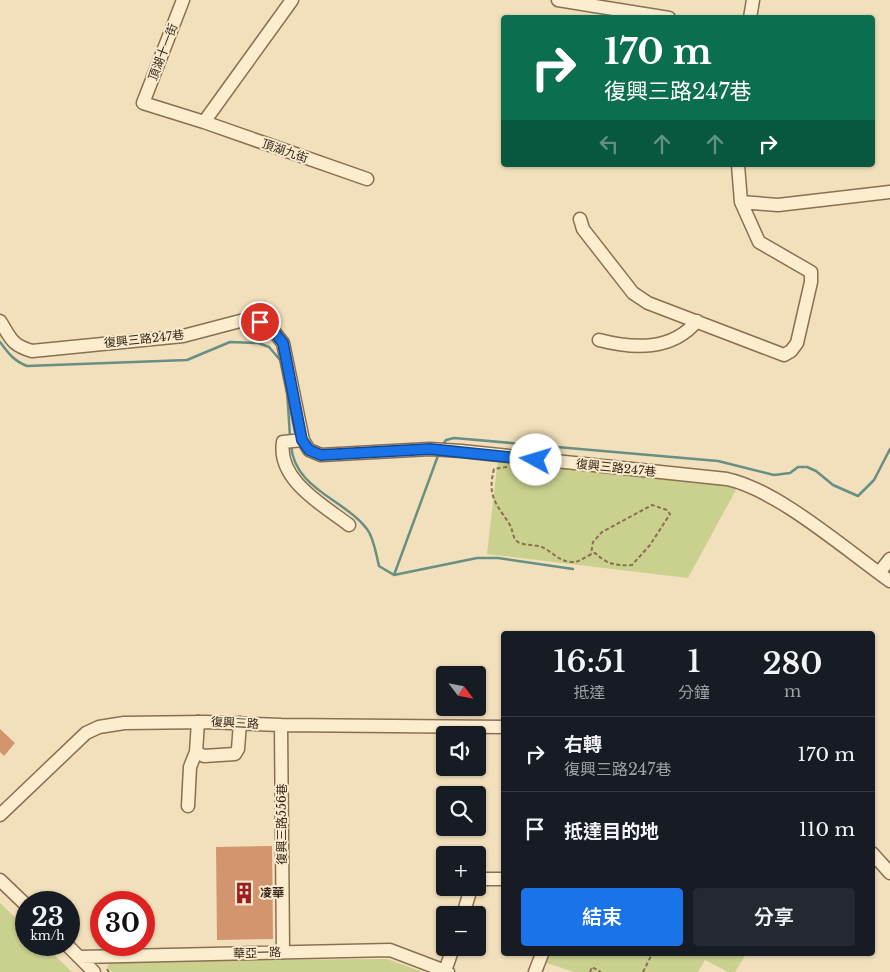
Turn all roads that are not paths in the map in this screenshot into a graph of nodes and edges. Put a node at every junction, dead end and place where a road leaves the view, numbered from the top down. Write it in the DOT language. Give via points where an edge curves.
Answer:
graph roads {
  1 [pos="183,0"];
  2 [pos="292,0"];
  3 [pos="558,0"];
  4 [pos="754,0"];
  5 [pos="650,15"];
  6 [pos="751,15"];
  7 [pos="143,103"];
  8 [pos="204,122"];
  9 [pos="738,167"];
  10 [pos="367,179"];
  11 [pos="890,192"];
  12 [pos="741,202"];
  13 [pos="580,219"];
  14 [pos="0,321"];
  15 [pos="697,321"];
  16 [pos="599,340"];
  17 [pos="295,440"];
  18 [pos="349,525"];
  19 [pos="890,559"];
  20 [pos="885,577"];
  21 [pos="198,722"];
  22 [pos="240,723"];
  23 [pos="281,725"];
  24 [pos="501,727"];
  25 [pos="196,752"];
  26 [pos="188,806"];
  27 [pos="0,815"];
  28 [pos="875,856"];
  29 [pos="890,873"];
  30 [pos="486,879"];
  31 [pos="501,879"];
  32 [pos="0,880"];
  33 [pos="15,894"];
  34 [pos="283,952"];
  35 [pos="451,956"];
  36 [pos="541,956"];
  37 [pos="80,957"];
  38 [pos="100,971"];
  39 [pos="447,972"];
  40 [pos="536,972"];
  1 -- 7 [label="street, 頂湖十一街"];
  2 -- 8 [label="street"];
  3 -- 5 [label="street"];
  4 -- 6 [label="street"];
  7 -- 8 [label="street, 頂湖九街"];
  8 -- 10 [label="street, 頂湖九街"];
  9 -- 12 [label="street"];
  11 -- 12 [label="street" via="778,205"];
  12 -- 15 [label="street" via="759,242 811,272 797,343 784,355"];
  13 -- 15 [label="street" via="583,229 633,293 648,303"];
  14 -- 17 [label="street, 復興三路247巷" via="10,340 20,348 32,351 183,336 244,320 260,322 283,343"];
  15 -- 16 [label="street" via="687,333 661,345 618,345"];
  17 -- 18 [label="street" via="283,442 281,453 301,488"];
  17 -- 20 [label="street, 復興三路247巷" via="321,455 430,449 727,479 747,484 791,510"];
  19 -- 20 [label="street"];
  21 -- 22 [label="street, 復興三路"];
  21 -- 25 [label="street"];
  21 -- 27 [label="street, 復興三路" via="124,723 86,733"];
  22 -- 23 [label="street, 復興三路"];
  22 -- 25 [label="street" via="238,749 234,754 204,756"];
  23 -- 24 [label="street, 復興三路"];
  23 -- 34 [label="street, 復興三路556巷"];
  25 -- 26 [label="street" via="190,767"];
  28 -- 29 [label="street"];
  30 -- 31 [label="street"];
  32 -- 33 [label="street"];
  34 -- 37 [label="street, 華亞一路"];
  34 -- 39 [label="street, 華亞一路" via="390,950"];
  35 -- 39 [label="street"];
  36 -- 40 [label="street"];
  37 -- 38 [label="street"];
}
